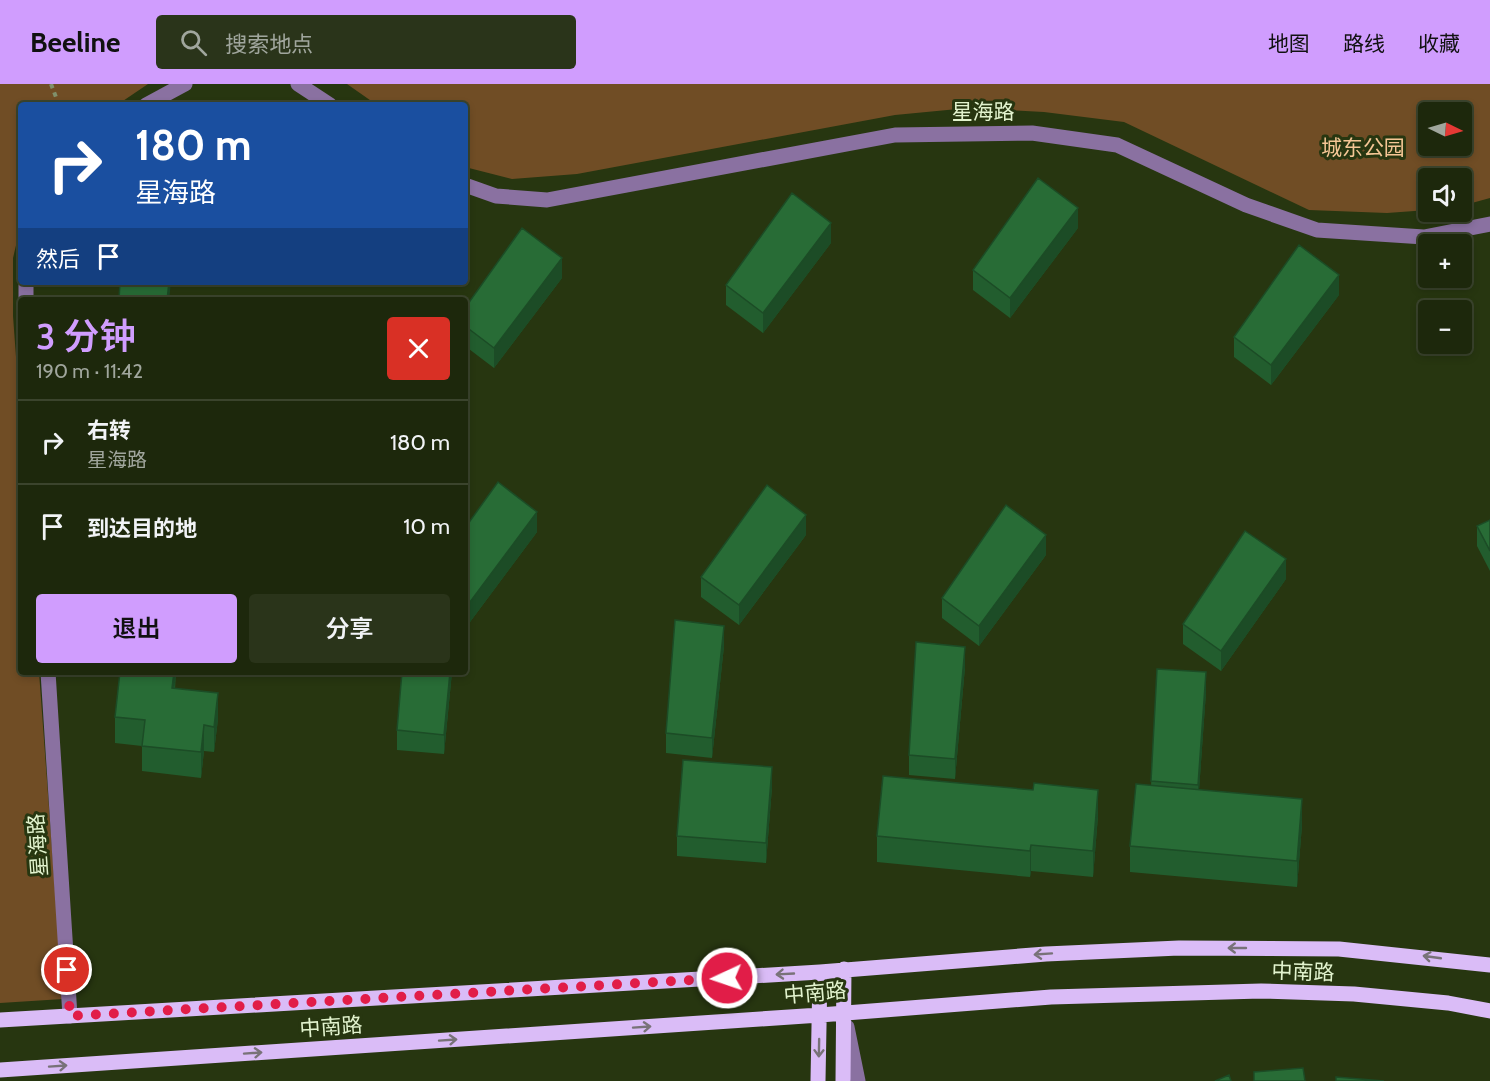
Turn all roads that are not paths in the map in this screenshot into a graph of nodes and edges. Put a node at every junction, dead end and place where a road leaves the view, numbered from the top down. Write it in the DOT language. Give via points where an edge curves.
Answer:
graph roads {
  1 [pos="185,84"];
  2 [pos="298,84"];
  3 [pos="152,102"];
  4 [pos="325,102"];
  5 [pos="468,186"];
  6 [pos="1490,224"];
  7 [pos="48,675"];
  8 [pos="1490,965"];
  9 [pos="844,969"];
  10 [pos="820,972"];
  11 [pos="1490,1011"];
  12 [pos="844,1012"];
  13 [pos="820,1015"];
  14 [pos="70,1016"];
  15 [pos="0,1020"];
  16 [pos="0,1070"];
  17 [pos="818,1081"];
  18 [pos="843,1081"];
  19 [pos="858,1081"];
  1 -- 3 [label="street"];
  2 -- 4 [label="street"];
  5 -- 6 [label="street, 星海路" via="495,196 547,200 895,135 1032,134 1117,145 1246,205 1317,230 1424,237"];
  7 -- 14 [label="street, 星海路"];
  8 -- 9 [label="main road, 中南路, one-way" via="1339,949 1179,948"];
  9 -- 10 [label="main road, 中南路"];
  9 -- 12 [label="main road"];
  10 -- 13 [label="main road"];
  10 -- 14 [label="main road, 中南路, one-way"];
  11 -- 12 [label="main road, 中南路" via="1354,994 1261,991 1052,997"];
  12 -- 13 [label="main road, 中南路"];
  12 -- 18 [label="main road"];
  12 -- 19 [label="street"];
  16 -- 13 [label="main road, 中南路, one-way"];
  13 -- 17 [label="main road, one-way"];
  14 -- 15 [label="main road, 中南路"];
}
